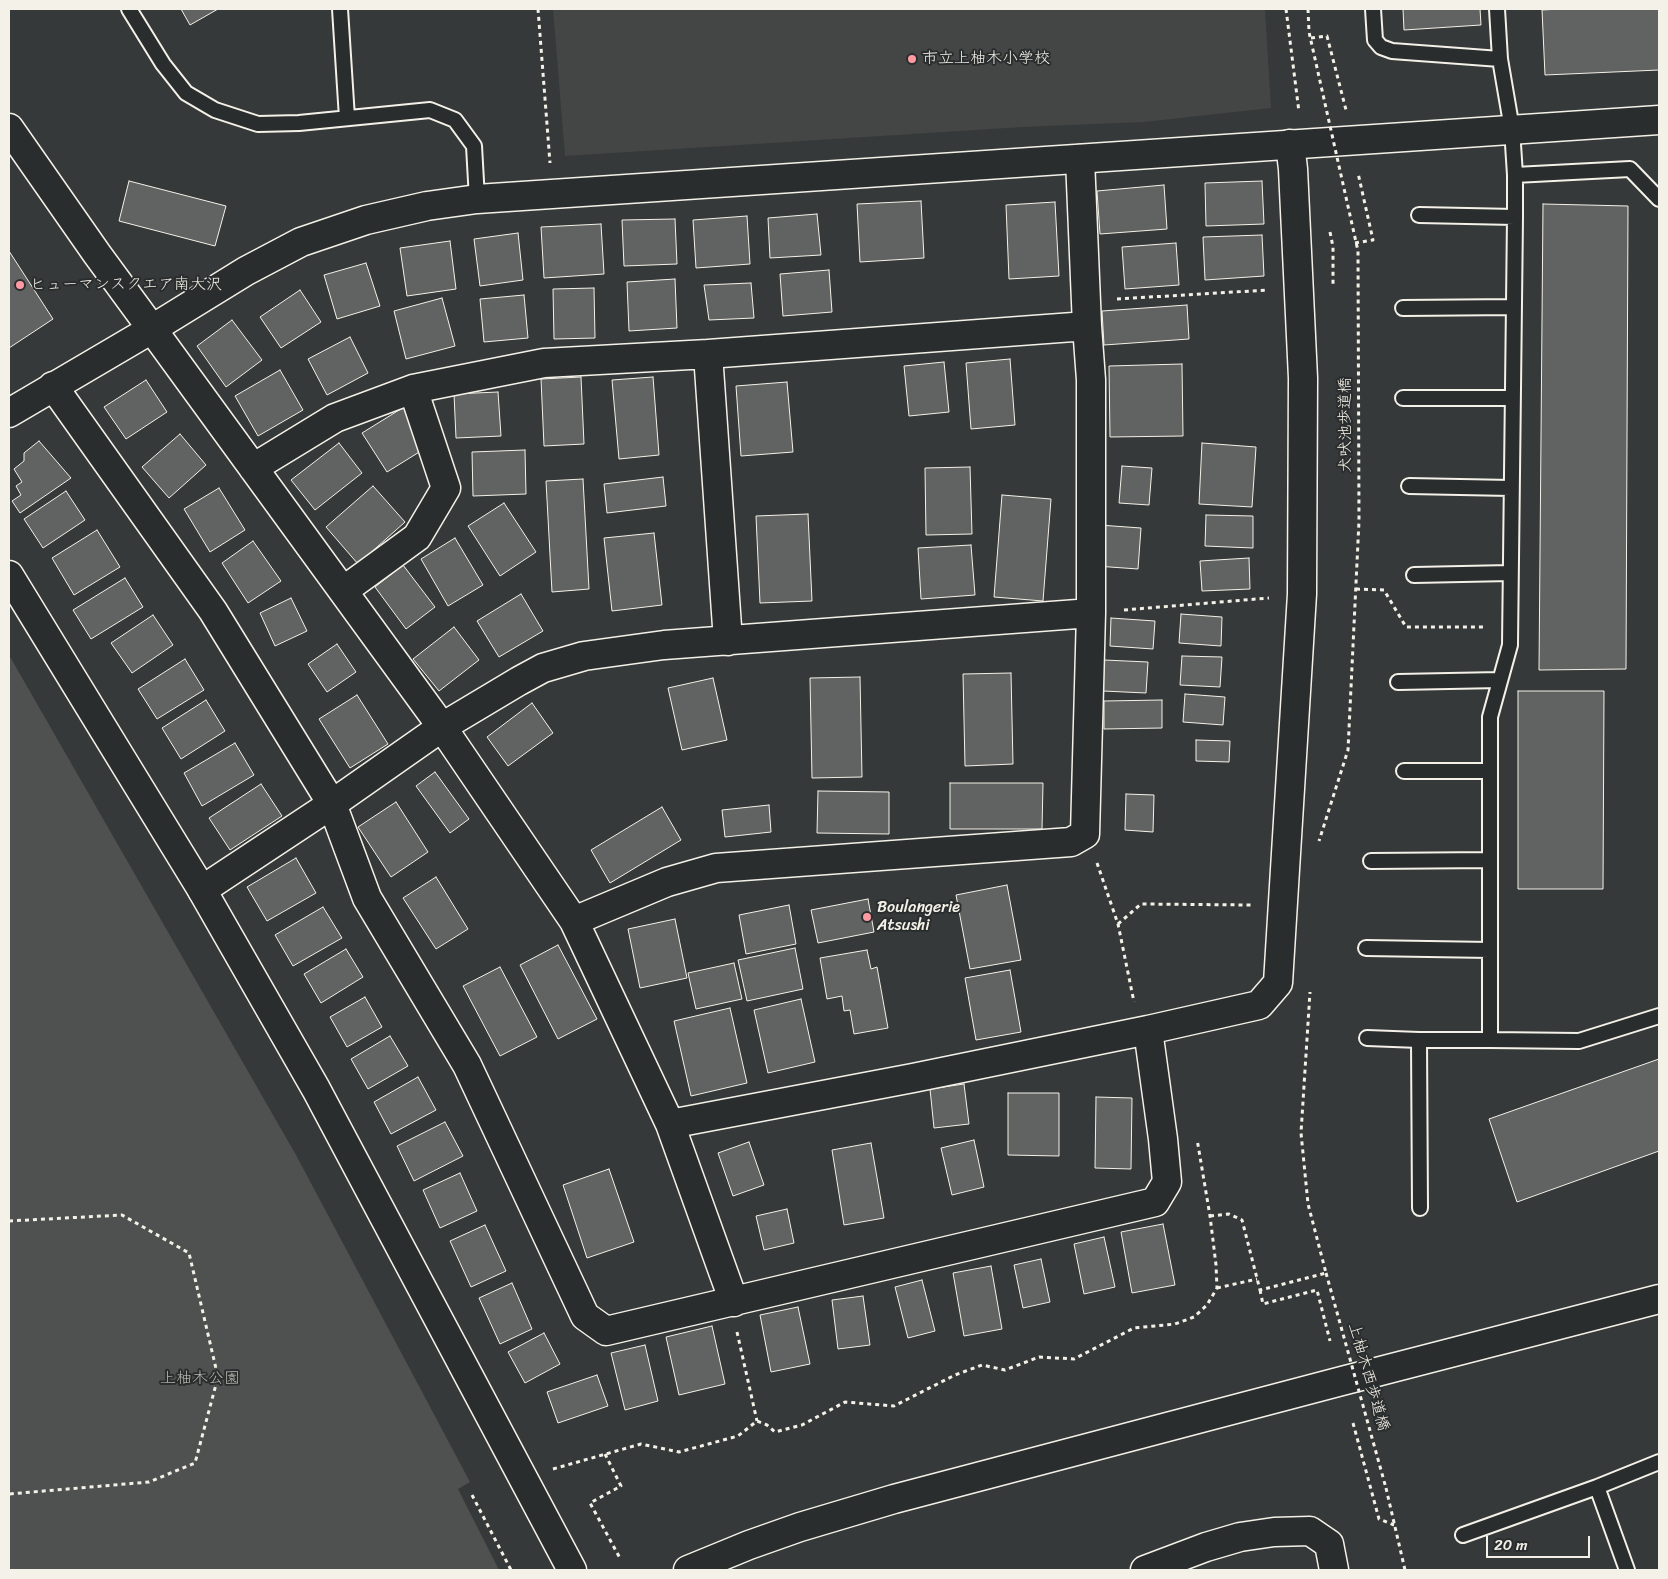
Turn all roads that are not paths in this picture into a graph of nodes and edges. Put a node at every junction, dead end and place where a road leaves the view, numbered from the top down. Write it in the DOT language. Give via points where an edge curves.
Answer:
graph roads {
  1 [pos="129,9"];
  2 [pos="340,9"];
  3 [pos="1373,9"];
  4 [pos="1498,9"];
  5 [pos="1500,60"];
  6 [pos="347,118"];
  7 [pos="1659,120"];
  8 [pos="9,128"];
  9 [pos="1512,129"];
  10 [pos="1290,144"];
  11 [pos="1080,159"];
  12 [pos="1515,175"];
  13 [pos="477,199"];
  14 [pos="1659,199"];
  15 [pos="1420,216"];
  16 [pos="1515,217"];
  17 [pos="1514,307"];
  18 [pos="1403,308"];
  19 [pos="1086,314"];
  20 [pos="152,329"];
  21 [pos="708,354"];
  22 [pos="53,386"];
  23 [pos="413,389"];
  24 [pos="1404,398"];
  25 [pos="1512,398"];
  26 [pos="9,413"];
  27 [pos="253,468"];
  28 [pos="1409,486"];
  29 [pos="1511,488"];
  30 [pos="1510,573"];
  31 [pos="9,575"];
  32 [pos="1414,575"];
  33 [pos="343,592"];
  34 [pos="1090,613"];
  35 [pos="728,641"];
  36 [pos="1500,680"];
  37 [pos="1398,682"];
  38 [pos="442,727"];
  39 [pos="1404,771"];
  40 [pos="1490,771"];
  41 [pos="332,804"];
  42 [pos="1490,860"];
  43 [pos="1371,861"];
  44 [pos="202,890"];
  45 [pos="574,921"];
  46 [pos="1366,948"];
  47 [pos="1490,950"];
  48 [pos="1659,1016"];
  49 [pos="1144,1031"];
  50 [pos="1366,1038"];
  51 [pos="1419,1040"];
  52 [pos="1490,1040"];
  53 [pos="670,1124"];
  54 [pos="1420,1208"];
  55 [pos="1659,1299"];
  56 [pos="734,1313"];
  57 [pos="1659,1462"];
  58 [pos="1597,1487"];
  59 [pos="1464,1535"];
  60 [pos="572,1570"];
  61 [pos="688,1570"];
  62 [pos="1145,1570"];
  63 [pos="1334,1570"];
  64 [pos="1626,1570"];
  1 -- 6 [label="lane" via="163,64 186,93 214,110 258,124"];
  2 -- 6 [label="lane"];
  3 -- 5 [label="lane" via="1375,40 1381,47 1392,51"];
  4 -- 5 [label="lane"];
  5 -- 9 [label="lane"];
  6 -- 13 [label="lane" via="430,110 456,120 474,146"];
  7 -- 9 [label="street"];
  8 -- 20 [label="street"];
  9 -- 10 [label="street"];
  9 -- 12 [label="lane"];
  10 -- 11 [label="street"];
  10 -- 49 [label="street" via="1303,378 1302,594 1278,982 1259,1005"];
  11 -- 13 [label="street"];
  11 -- 19 [label="street"];
  12 -- 14 [label="lane" via="1630,168"];
  12 -- 16 [label="lane"];
  13 -- 20 [label="street" via="383,215 301,242 246,271"];
  15 -- 16 [label="lane"];
  16 -- 17 [label="lane"];
  17 -- 18 [label="lane"];
  17 -- 25 [label="lane"];
  19 -- 21 [label="street"];
  19 -- 34 [label="street" via="1091,380"];
  20 -- 22 [label="street"];
  20 -- 27 [label="street"];
  21 -- 23 [label="street" via="544,363"];
  21 -- 35 [label="street"];
  22 -- 26 [label="street"];
  22 -- 41 [label="street" via="213,611"];
  23 -- 27 [label="street" via="335,418"];
  23 -- 33 [label="street" via="446,488 417,537"];
  24 -- 25 [label="lane"];
  25 -- 29 [label="lane"];
  27 -- 33 [label="street"];
  28 -- 29 [label="lane"];
  29 -- 30 [label="lane"];
  30 -- 32 [label="lane"];
  30 -- 36 [label="lane" via="1510,645"];
  31 -- 44 [label="street"];
  33 -- 38 [label="street"];
  34 -- 35 [label="street"];
  34 -- 45 [label="street" via="1085,834 1071,842 716,868 668,882"];
  35 -- 38 [label="street" via="664,645 584,656 543,668"];
  36 -- 37 [label="lane"];
  36 -- 40 [label="lane" via="1490,717"];
  38 -- 41 [label="street"];
  38 -- 45 [label="street"];
  39 -- 40 [label="lane"];
  40 -- 42 [label="lane"];
  41 -- 44 [label="street"];
  41 -- 56 [label="street" via="367,898 467,1065 584,1316 606,1331"];
  42 -- 43 [label="lane"];
  42 -- 47 [label="lane"];
  44 -- 60 [label="street" via="316,1089"];
  45 -- 53 [label="street"];
  46 -- 47 [label="lane"];
  47 -- 52 [label="lane"];
  48 -- 52 [label="lane" via="1579,1041"];
  49 -- 53 [label="street"];
  49 -- 56 [label="street" via="1163,1139 1167,1182 1155,1202"];
  50 -- 51 [label="lane"];
  51 -- 52 [label="lane"];
  51 -- 54 [label="lane"];
  53 -- 56 [label="street"];
  55 -- 61 [label="street" via="894,1500 791,1530"];
  57 -- 58 [label="lane"];
  58 -- 59 [label="lane"];
  58 -- 64 [label="lane"];
  62 -- 63 [label="street" via="1240,1537 1310,1531 1329,1544"];
}
